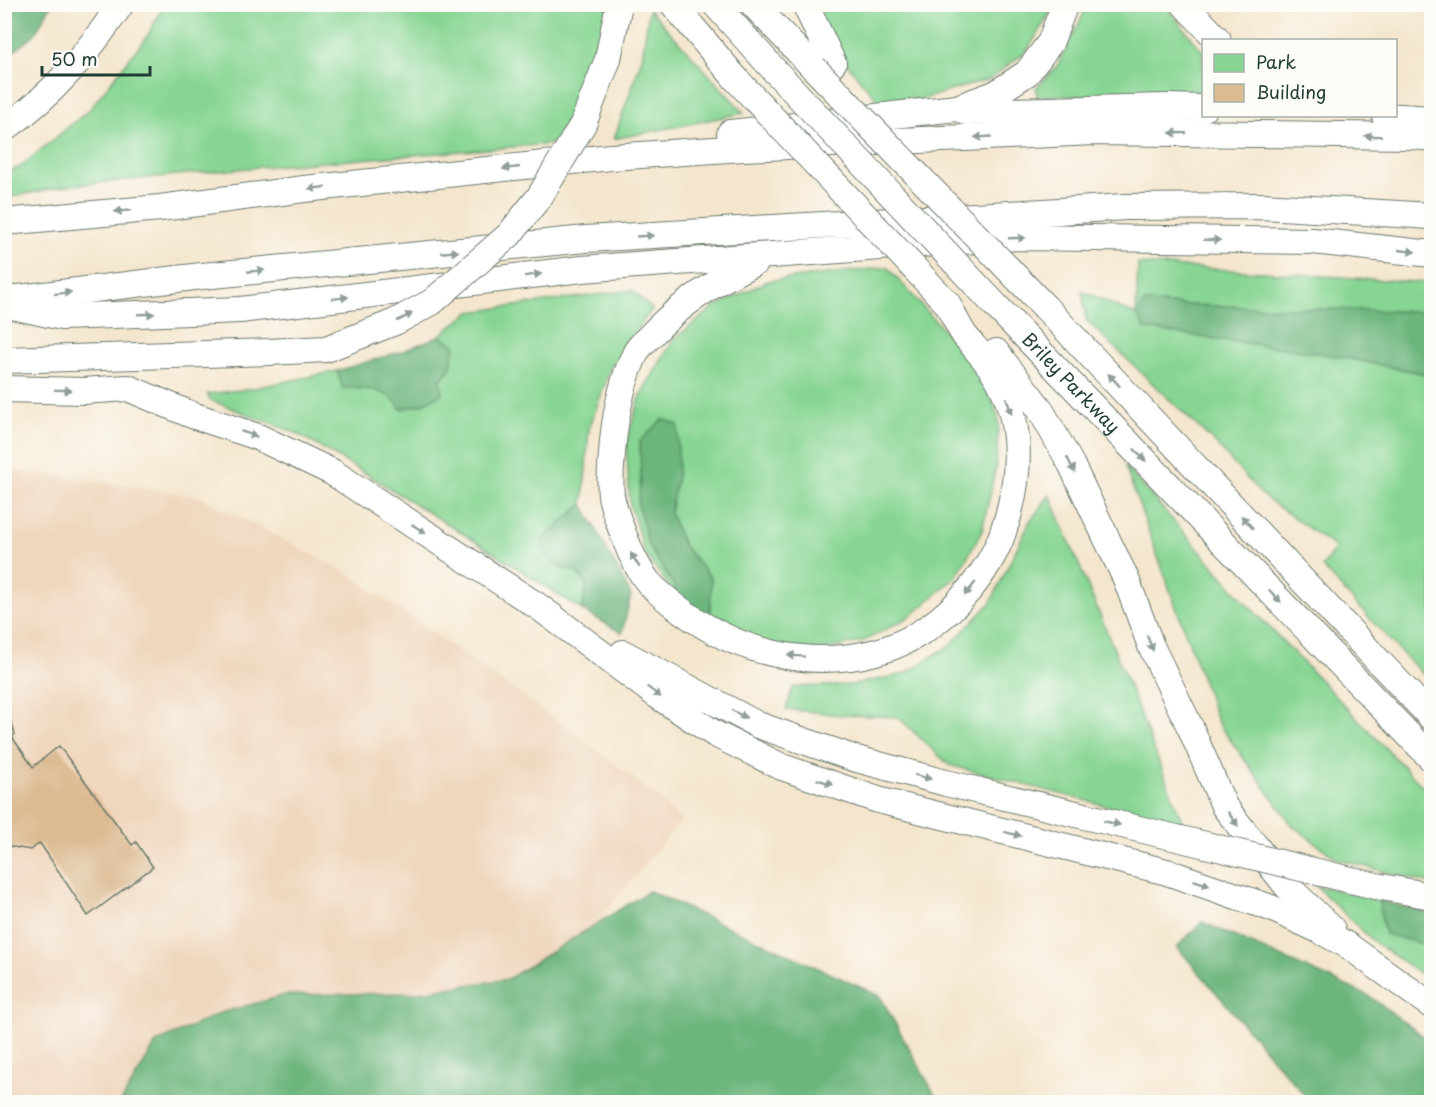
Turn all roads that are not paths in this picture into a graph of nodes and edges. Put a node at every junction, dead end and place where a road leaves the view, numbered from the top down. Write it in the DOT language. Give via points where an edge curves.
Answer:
graph roads {
  1 [pos="121,4"];
  2 [pos="620,4"];
  3 [pos="673,4"];
  4 [pos="715,4"];
  5 [pos="753,4"];
  6 [pos="805,4"];
  7 [pos="1065,4"];
  8 [pos="1184,4"];
  9 [pos="1217,39"];
  10 [pos="823,66"];
  11 [pos="1202,108"];
  12 [pos="903,115"];
  13 [pos="1397,117"];
  14 [pos="1431,119"];
  15 [pos="4,129"];
  16 [pos="1431,138"];
  17 [pos="610,157"];
  18 [pos="1431,216"];
  19 [pos="4,222"];
  20 [pos="812,253"];
  21 [pos="1431,254"];
  22 [pos="4,302"];
  23 [pos="947,303"];
  24 [pos="4,360"];
  25 [pos="4,389"];
  26 [pos="539,607"];
  27 [pos="1339,620"];
  28 [pos="1431,698"];
  29 [pos="1431,718"];
  30 [pos="1431,759"];
  31 [pos="1431,896"];
  32 [pos="1347,945"];
  33 [pos="1431,1006"];
  1 -- 15 [label="highway" via="70,73"];
  24 -- 2 [label="highway, one-way, bridge" via="326,349 395,322 432,302 508,235 540,196 583,124 608,59"];
  3 -- 23 [label="highway, bridge" via="736,79"];
  4 -- 30 [label="highway, Briley Parkway, one-way, bridge" via="997,307"];
  5 -- 10 [label="highway"];
  6 -- 10 [label="highway"];
  7 -- 12 [label="highway" via="1050,43 1027,73 995,94 957,108"];
  8 -- 9 [label="highway"];
  27 -- 10 [label="highway, Briley Parkway, one-way, bridge" via="915,172"];
  11 -- 12 [label="highway"];
  12 -- 17 [label="highway" via="729,133"];
  13 -- 14 [label="highway"];
  16 -- 17 [label="highway, one-way" via="1094,132"];
  17 -- 19 [label="highway, one-way"];
  22 -- 18 [label="highway, one-way" via="202,276 586,239 1114,208 1262,206"];
  20 -- 21 [label="highway, one-way" via="1017,237 1313,242"];
  22 -- 20 [label="highway, one-way" via="62,317 240,310 582,269"];
  23 -- 20 [label="highway, one-way" via="963,333 993,368 1009,402 1015,431 1017,463 1012,502 999,544 979,578 931,626 878,652 850,657 794,657 738,644 704,627 674,605 649,583 630,553 611,494 615,426 623,386 637,350 665,321 724,277 756,262"];
  23 -- 32 [label="highway, one-way" via="1011,370 1040,409 1071,464 1126,579 1151,646 1224,806 1286,885"];
  25 -- 26 [label="highway, one-way" via="128,388 258,438 333,472"];
  26 -- 31 [label="highway, one-way, bridge" via="758,724 863,761"];
  26 -- 32 [label="highway, one-way" via="715,734 783,767 878,800 1167,872 1271,908"];
  27 -- 28 [label="highway"];
  27 -- 29 [label="highway, Briley Parkway"];
  32 -- 33 [label="highway"];
}
